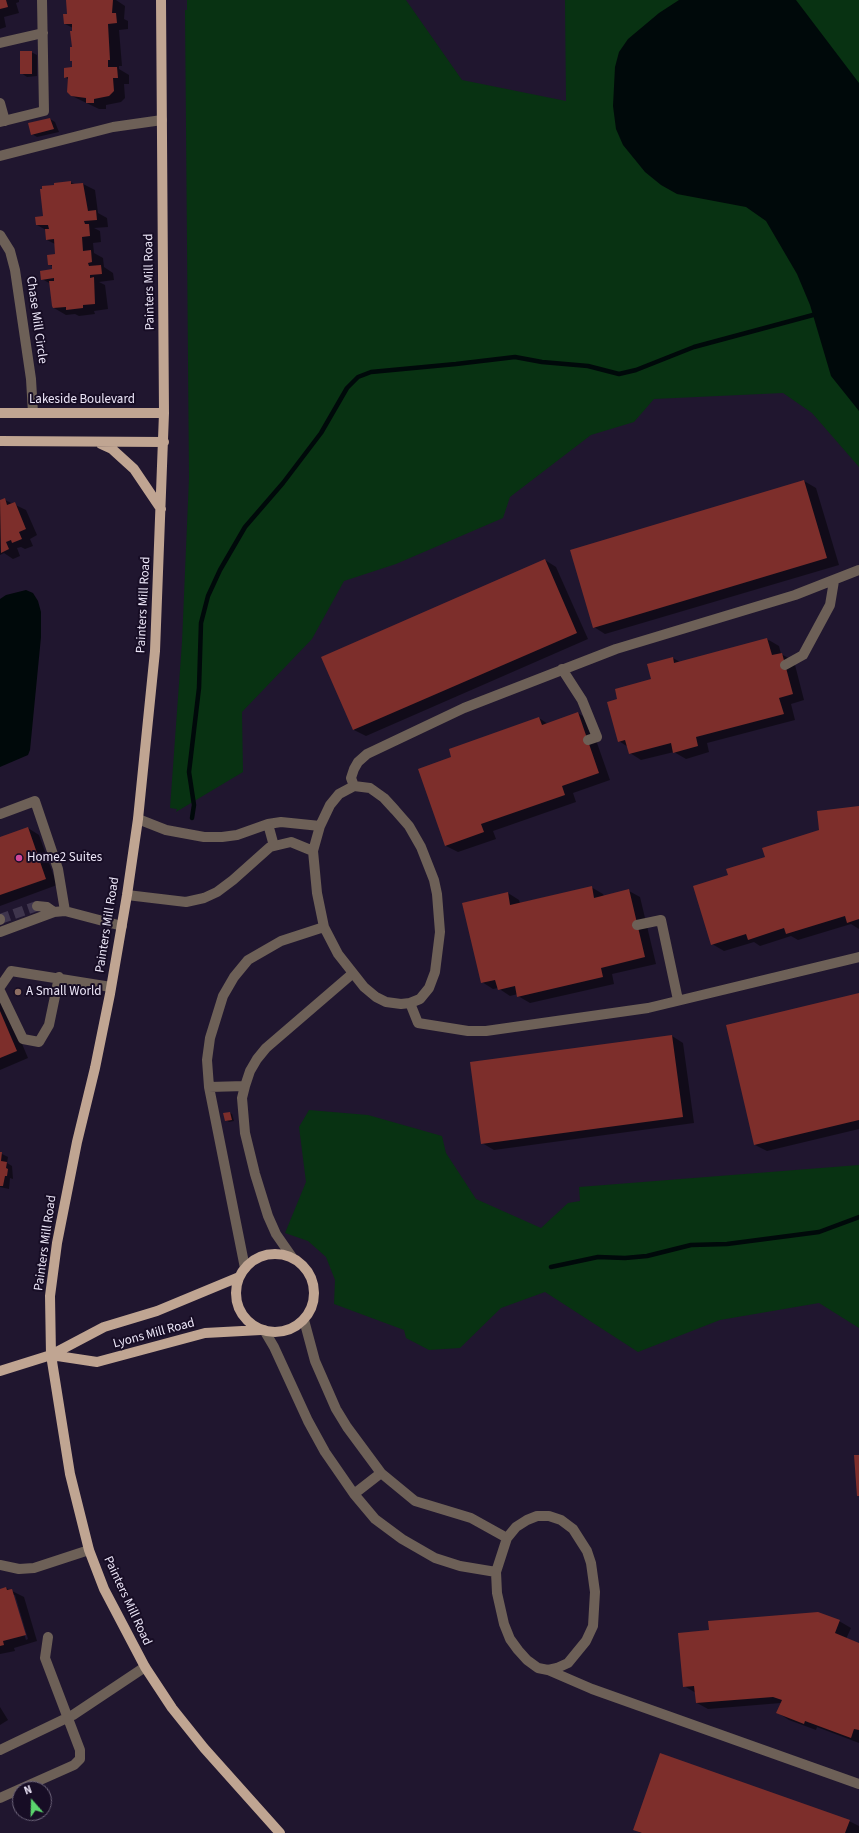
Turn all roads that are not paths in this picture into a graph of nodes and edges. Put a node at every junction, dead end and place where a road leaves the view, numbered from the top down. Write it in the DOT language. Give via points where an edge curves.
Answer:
graph roads {
  1 [pos="42,0"];
  2 [pos="161,0"];
  3 [pos="43,32"];
  4 [pos="0,43"];
  5 [pos="0,103"];
  6 [pos="162,120"];
  7 [pos="2,122"];
  8 [pos="0,156"];
  9 [pos="0,234"];
  10 [pos="0,413"];
  11 [pos="33,413"];
  12 [pos="164,414"];
  13 [pos="0,441"];
  14 [pos="95,442"];
  15 [pos="164,442"];
  16 [pos="161,509"];
  17 [pos="859,570"];
  18 [pos="834,581"];
  19 [pos="785,665"];
  20 [pos="562,669"];
  21 [pos="588,740"];
  22 [pos="354,786"];
  23 [pos="0,814"];
  24 [pos="138,818"];
  25 [pos="268,824"];
  26 [pos="320,826"];
  27 [pos="274,846"];
  28 [pos="313,851"];
  29 [pos="127,896"];
  30 [pos="37,906"];
  31 [pos="65,911"];
  32 [pos="54,912"];
  33 [pos="637,925"];
  34 [pos="122,926"];
  35 [pos="324,926"];
  36 [pos="0,932"];
  37 [pos="859,957"];
  38 [pos="352,974"];
  39 [pos="59,977"];
  40 [pos="111,986"];
  41 [pos="0,987"];
  42 [pos="0,992"];
  43 [pos="678,1000"];
  44 [pos="410,1003"];
  45 [pos="245,1086"];
  46 [pos="209,1087"];
  47 [pos="292,1257"];
  48 [pos="245,1268"];
  49 [pos="239,1277"];
  50 [pos="304,1320"];
  51 [pos="264,1330"];
  52 [pos="52,1355"];
  53 [pos="0,1371"];
  54 [pos="381,1473"];
  55 [pos="354,1494"];
  56 [pos="507,1538"];
  57 [pos="89,1550"];
  58 [pos="0,1565"];
  59 [pos="496,1572"];
  60 [pos="48,1637"];
  61 [pos="145,1667"];
  62 [pos="548,1670"];
  63 [pos="67,1719"];
  64 [pos="0,1750"];
  65 [pos="38,1781"];
  66 [pos="859,1784"];
  67 [pos="12,1793"];
  68 [pos="0,1798"];
  69 [pos="280,1833"];
  1 -- 3 [label="street"];
  2 -- 6 [label="main road, Painters Mill Road"];
  3 -- 4 [label="street"];
  3 -- 7 [label="street" via="44,111"];
  5 -- 7 [label="street"];
  6 -- 8 [label="street" via="113,127"];
  6 -- 12 [label="main road, Painters Mill Road"];
  9 -- 11 [label="street, Chase Mill Circle" via="10,251 15,270 31,379"];
  10 -- 11 [label="main road, Lakeside Boulevard"];
  11 -- 12 [label="main road, Lakeside Boulevard"];
  12 -- 15 [label="main road, Painters Mill Road"];
  13 -- 14 [label="main road"];
  14 -- 15 [label="main road"];
  14 -- 16 [label="main road" via="112,448 134,469"];
  15 -- 16 [label="main road, Painters Mill Road"];
  16 -- 24 [label="main road, Painters Mill Road" via="155,651"];
  17 -- 18 [label="street"];
  18 -- 19 [label="street" via="830,605 803,655"];
  18 -- 20 [label="street" via="623,647"];
  20 -- 21 [label="street" via="582,700 597,737"];
  20 -- 22 [label="street" via="464,708 366,754 354,769 351,778"];
  22 -- 26 [label="street" via="339,794 330,805"];
  22 -- 44 [label="street" via="370,788 384,798 409,826 421,847 434,880 440,932 435,972 429,988 420,999"];
  23 -- 31 [label="street" via="35,801 58,869"];
  24 -- 25 [label="street" via="166,830 204,837 237,835"];
  24 -- 29 [label="main road, Painters Mill Road"];
  25 -- 26 [label="street" via="296,822"];
  25 -- 27 [label="street"];
  26 -- 28 [label="street"];
  27 -- 28 [label="street" via="291,842"];
  27 -- 29 [label="street" via="262,853 217,892 204,898 186,902"];
  28 -- 35 [label="street" via="317,893"];
  29 -- 34 [label="main road, Painters Mill Road"];
  30 -- 32 [label="street" via="47,907"];
  31 -- 32 [label="street"];
  31 -- 34 [label="street"];
  32 -- 36 [label="street"];
  33 -- 43 [label="street" via="661,920"];
  34 -- 40 [label="main road, Painters Mill Road"];
  35 -- 38 [label="street" via="338,954"];
  35 -- 46 [label="street" via="265,949 248,960 234,977 222,996 210,1038"];
  37 -- 43 [label="street"];
  38 -- 44 [label="street" via="376,998 386,1002"];
  38 -- 45 [label="street" via="266,1048 250,1071"];
  39 -- 40 [label="street"];
  39 -- 41 [label="street" via="11,971"];
  39 -- 42 [label="street" via="49,1025 39,1042 23,1039"];
  40 -- 52 [label="main road, Painters Mill Road" via="57,1243 50,1296"];
  43 -- 44 [label="street" via="648,1008 480,1031 418,1023"];
  45 -- 46 [label="street"];
  45 -- 47 [label="street" via="242,1112 255,1174 276,1234"];
  46 -- 48 [label="street"];
  47 -- 48 [label="main road" via="274,1253 258,1258"];
  47 -- 50 [label="main road" via="309,1272 314,1285 314,1299"];
  48 -- 49 [label="main road"];
  49 -- 51 [label="main road" via="236,1294 241,1312 253,1325"];
  49 -- 52 [label="main road, Lyons Mill Road" via="157,1311 104,1327"];
  50 -- 51 [label="main road, Lyons Mill Road" via="284,1331"];
  50 -- 54 [label="street" via="316,1361 336,1409"];
  51 -- 52 [label="main road, Lyons Mill Road" via="205,1333 97,1362"];
  51 -- 55 [label="street" via="325,1452"];
  52 -- 53 [label="main road, Lyons Mill Road"];
  52 -- 57 [label="main road, Painters Mill Road" via="70,1474"];
  54 -- 55 [label="street"];
  54 -- 56 [label="street" via="415,1501 471,1518"];
  55 -- 59 [label="street" via="375,1519 402,1539 435,1558 460,1566"];
  56 -- 59 [label="street"];
  56 -- 62 [label="street" via="526,1520 537,1516 549,1516 561,1520 573,1529 587,1551 591,1563 595,1592 593,1626 586,1641 568,1662"];
  57 -- 58 [label="street" via="34,1568 19,1569"];
  57 -- 61 [label="main road, Painters Mill Road" via="104,1589"];
  59 -- 62 [label="street" via="500,1611 510,1639 528,1660 538,1668"];
  60 -- 63 [label="street" via="45,1658"];
  61 -- 63 [label="street"];
  61 -- 69 [label="main road, Painters Mill Road" via="172,1708 204,1748"];
  62 -- 66 [label="street" via="592,1689"];
  63 -- 64 [label="street"];
  63 -- 65 [label="street" via="80,1750 80,1759 74,1765"];
  67 -- 68 [label="street"];
}
